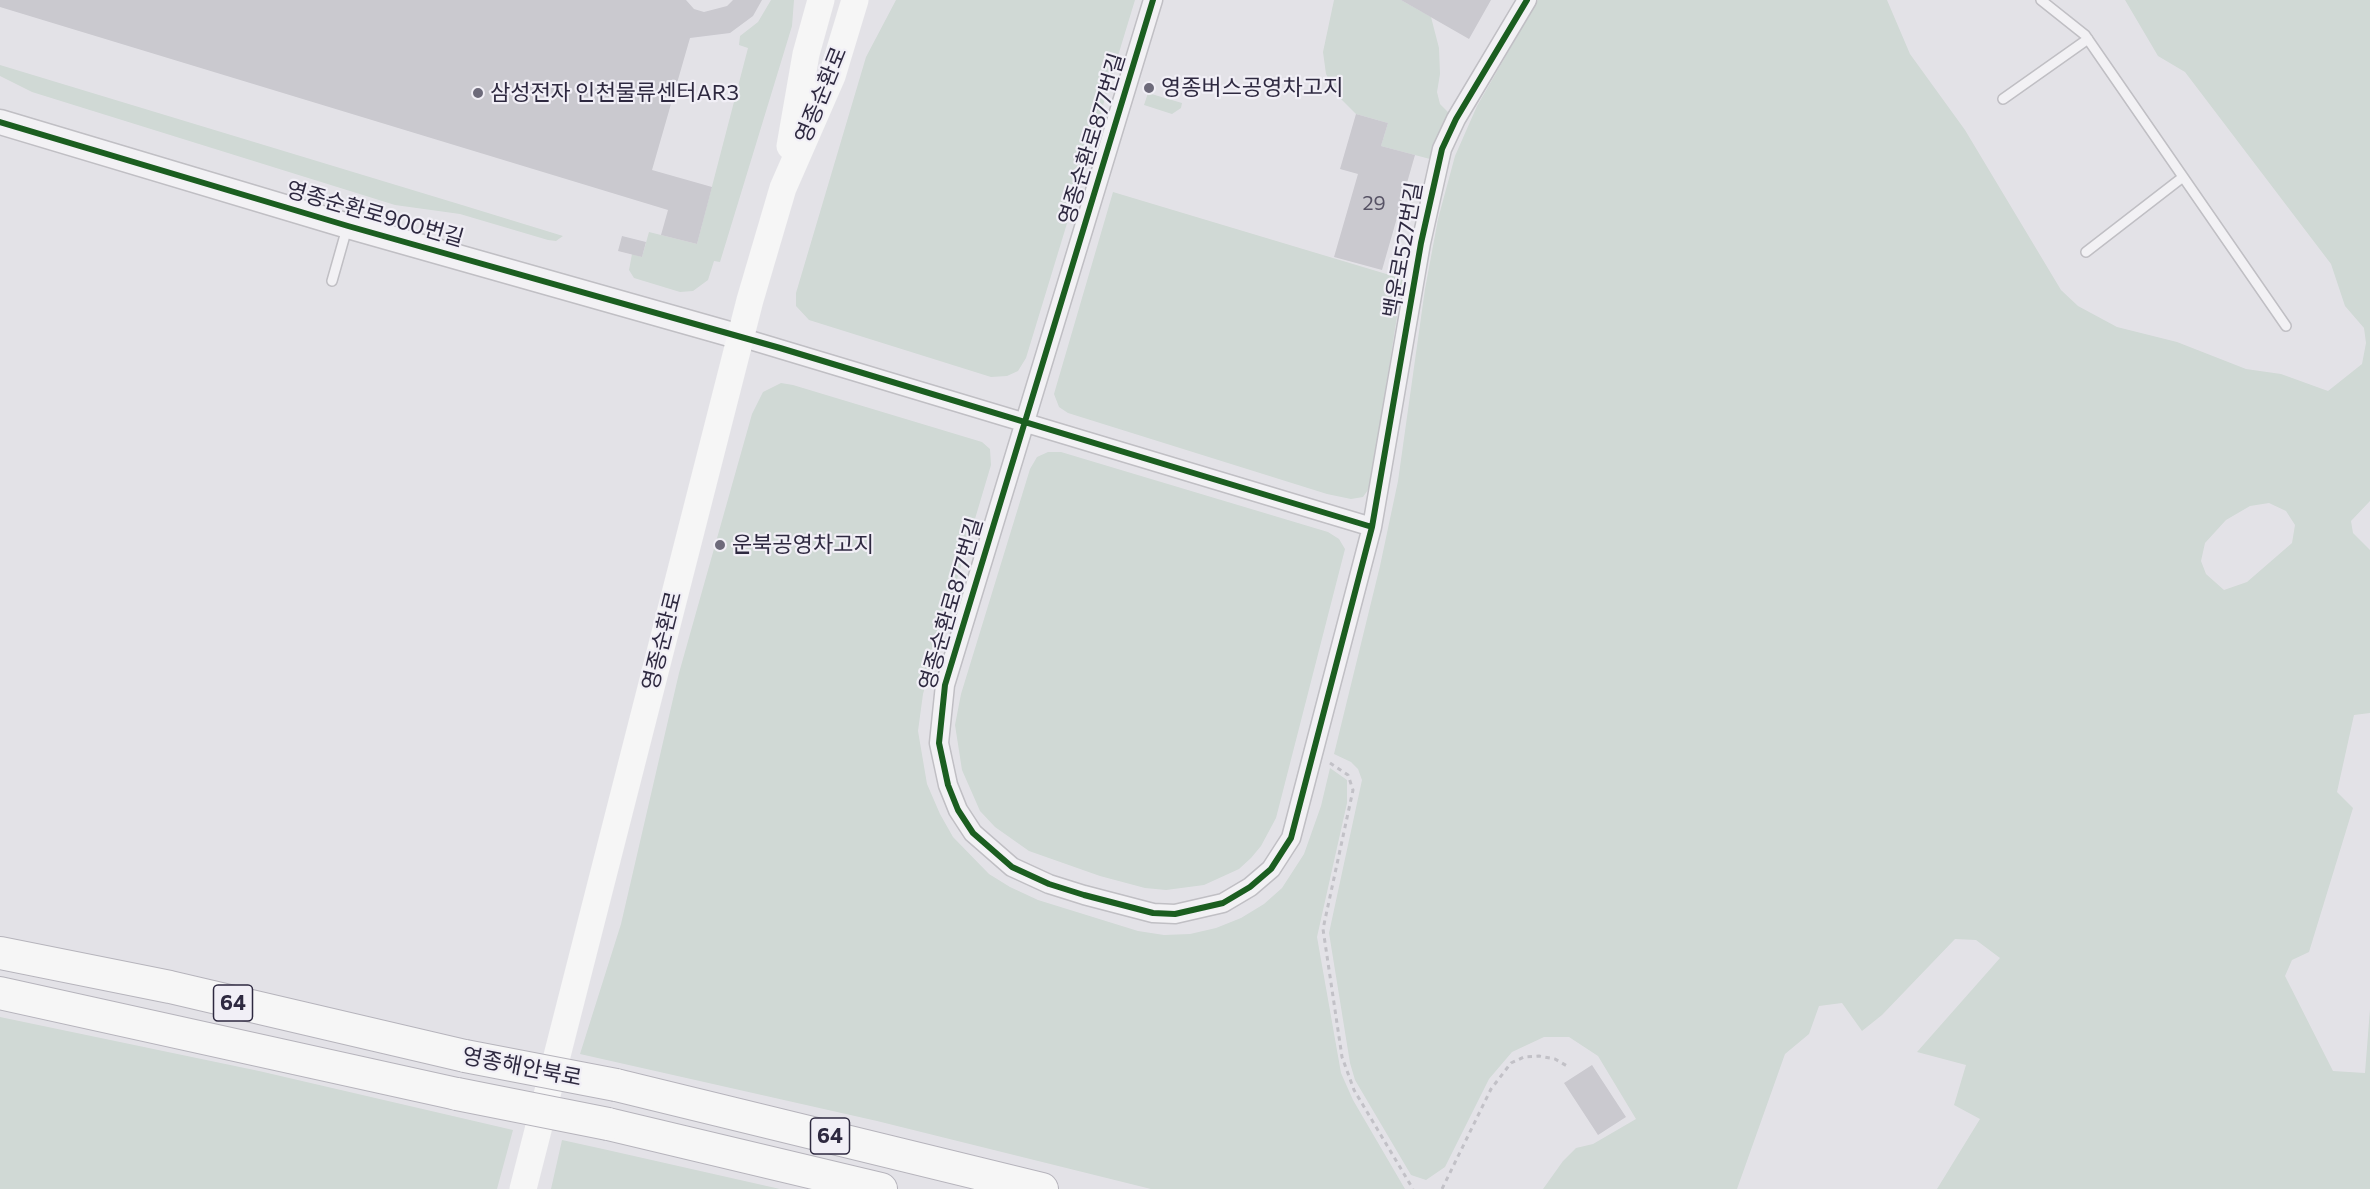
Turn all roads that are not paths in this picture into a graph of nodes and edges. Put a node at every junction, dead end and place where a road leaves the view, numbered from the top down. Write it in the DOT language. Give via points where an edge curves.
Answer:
graph roads {
  1 [pos="821,0"];
  2 [pos="855,0"];
  3 [pos="1154,0"];
  4 [pos="1527,0"];
  5 [pos="2041,0"];
  6 [pos="2088,39"];
  7 [pos="2003,99"];
  8 [pos="0,122"];
  9 [pos="2183,177"];
  10 [pos="783,188"];
  11 [pos="348,226"];
  12 [pos="2086,252"];
  13 [pos="332,281"];
  14 [pos="2286,327"];
  15 [pos="740,337"];
  16 [pos="1025,422"];
  17 [pos="1372,527"];
  18 [pos="0,943"];
  19 [pos="0,952"];
  20 [pos="79,967"];
  21 [pos="0,993"];
  22 [pos="523,1189"];
  23 [pos="881,1189"];
  24 [pos="1042,1189"];
  1 -- 10 [label="main road, 영종순환로" via="806,54"];
  2 -- 10 [label="main road, 영종순환로" via="832,76"];
  3 -- 16 [label="street, 영종순환로877번길"];
  4 -- 17 [label="street, 백운로527번길" via="1456,118 1442,149 1420,243"];
  5 -- 6 [label="lane"];
  6 -- 7 [label="lane"];
  6 -- 9 [label="lane"];
  8 -- 11 [label="street, 영종순환로900번길"];
  9 -- 12 [label="lane"];
  9 -- 14 [label="lane"];
  10 -- 15 [label="main road, 영종순환로"];
  11 -- 13 [label="lane"];
  11 -- 15 [label="street, 영종순환로900번길"];
  15 -- 16 [label="street"];
  15 -- 22 [label="main road, 영종순환로"];
  16 -- 17 [label="street"];
  16 -- 17 [label="street, 영종순환로877번길" via="945,685 939,743 948,786 973,833 1012,867 1084,896 1153,913 1175,914 1223,903 1271,869 1297,821"];
  18 -- 20 [label="highway"];
  19 -- 20 [label="highway, 영종해안북로 / 64"];
  20 -- 24 [label="highway, 영종해안북로 / 64, bridge" via="465,1056 616,1085"];
  21 -- 23 [label="highway, 영종해안북로 / 64, bridge" via="608,1124"];
}
